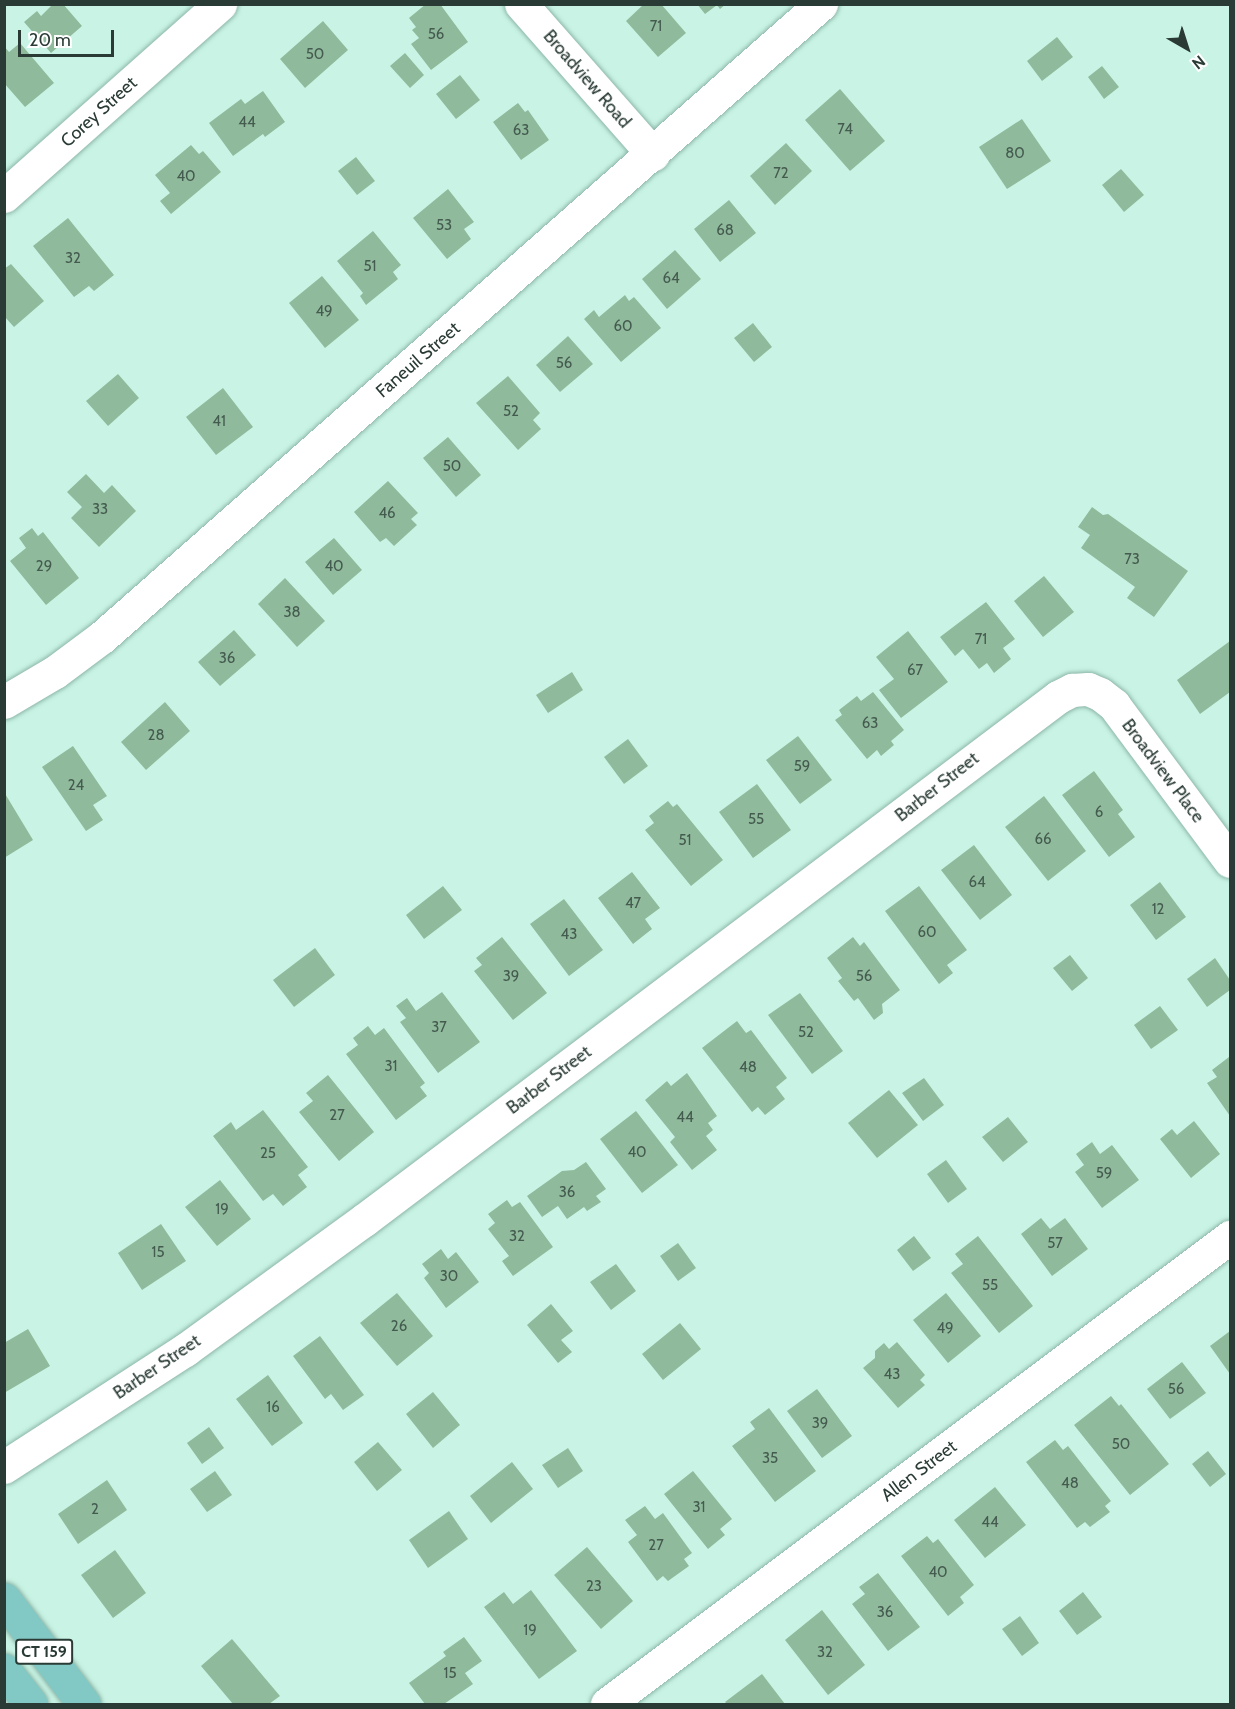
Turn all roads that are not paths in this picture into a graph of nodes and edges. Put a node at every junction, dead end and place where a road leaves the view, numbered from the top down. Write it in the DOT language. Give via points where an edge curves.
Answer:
graph roads {
  1 [pos="220,4"];
  2 [pos="521,4"];
  3 [pos="821,4"];
  4 [pos="652,154"];
  5 [pos="4,196"];
  6 [pos="1088,690"];
  7 [pos="4,702"];
  8 [pos="1230,861"];
  9 [pos="1230,1237"];
  10 [pos="4,1467"];
  11 [pos="4,1599"];
  12 [pos="4,1670"];
  13 [pos="31,1704"];
  14 [pos="84,1704"];
  15 [pos="607,1704"];
  1 -- 5 [label="street, Corey Street"];
  2 -- 4 [label="street, Broadview Road"];
  3 -- 4 [label="street, Faneuil Street"];
  4 -- 7 [label="street, Faneuil Street" via="102,637 55,672"];
  6 -- 8 [label="street, Broadview Place" via="1114,705"];
  6 -- 10 [label="street, Barber Street" via="1072,690 1058,697 1004,735 364,1220 185,1350"];
  9 -- 15 [label="street, Allen Street"];
  11 -- 14 [label="main road, CT 159"];
  12 -- 13 [label="main road, CT 159"];
}
